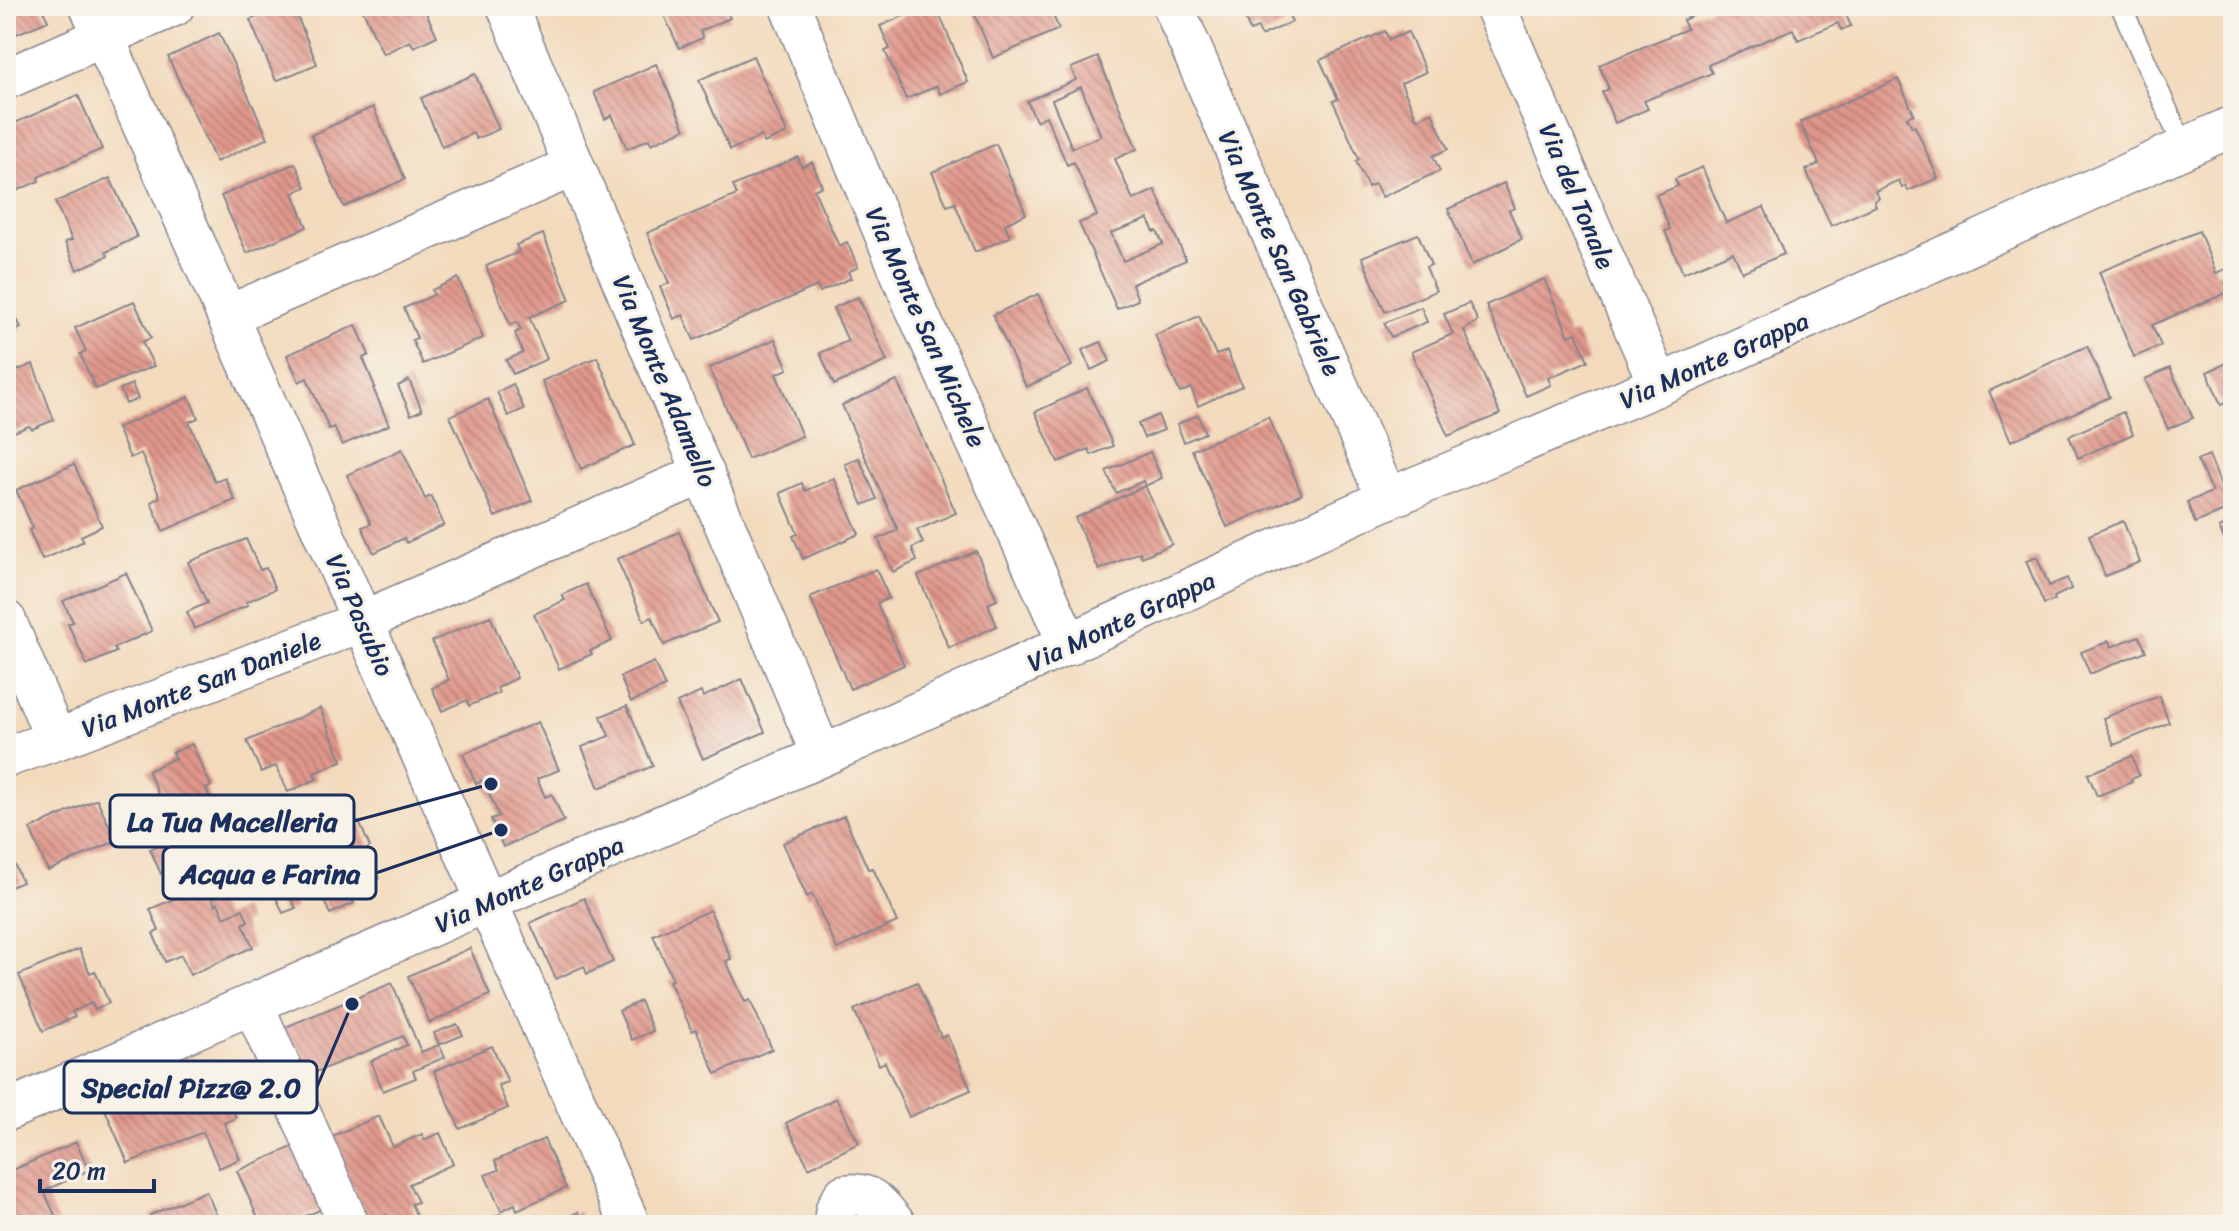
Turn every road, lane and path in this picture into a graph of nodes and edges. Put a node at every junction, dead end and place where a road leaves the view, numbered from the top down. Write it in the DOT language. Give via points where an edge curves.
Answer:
graph roads {
  1 [pos="174,6"];
  2 [pos="507,6"];
  3 [pos="790,6"];
  4 [pos="1173,6"];
  5 [pos="1495,6"];
  6 [pos="2121,6"];
  7 [pos="97,21"];
  8 [pos="6,79"];
  9 [pos="2233,126"];
  10 [pos="2184,148"];
  11 [pos="574,166"];
  12 [pos="227,316"];
  13 [pos="1659,385"];
  14 [pos="704,473"];
  15 [pos="1387,499"];
  16 [pos="6,621"];
  17 [pos="363,621"];
  18 [pos="1069,645"];
  19 [pos="56,740"];
  20 [pos="822,756"];
  21 [pos="6,757"];
  22 [pos="486,903"];
  23 [pos="253,1004"];
  24 [pos="6,1111"];
  25 [pos="349,1225"];
  26 [pos="630,1225"];
  27 [pos="837,1225"];
  28 [pos="896,1225"];
  1 -- 7 [label="street"];
  2 -- 11 [label="street, Via Monte Adamello"];
  3 -- 18 [label="street, Via Monte San Michele" via="915,307"];
  4 -- 15 [label="street, Via Monte San Gabriele"];
  5 -- 13 [label="street, Via del Tonale"];
  6 -- 10 [label="lane"];
  7 -- 8 [label="street"];
  7 -- 12 [label="street, Via Pasubio"];
  9 -- 10 [label="street, Via Monte Grappa"];
  10 -- 13 [label="street, Via Monte Grappa"];
  11 -- 12 [label="street"];
  11 -- 14 [label="street, Via Monte Adamello"];
  12 -- 17 [label="street, Via Pasubio"];
  13 -- 15 [label="street, Via Monte Grappa"];
  14 -- 17 [label="street, Via Monte San Daniele"];
  14 -- 20 [label="street, Via Monte Adamello"];
  15 -- 18 [label="street, Via Monte Grappa"];
  16 -- 19 [label="street"];
  17 -- 19 [label="street, Via Monte San Daniele"];
  17 -- 22 [label="street, Via Pasubio"];
  18 -- 20 [label="street, Via Monte Grappa"];
  19 -- 21 [label="street, Via Monte San Daniele"];
  20 -- 22 [label="street, Via Monte Grappa"];
  22 -- 23 [label="street, Via Monte Grappa"];
  22 -- 26 [label="street, Via Pasubio"];
  23 -- 24 [label="street, Via Monte Grappa"];
  23 -- 25 [label="street"];
  27 -- 28 [label="street" via="836,1206 844,1195 859,1193 875,1200"];
}
